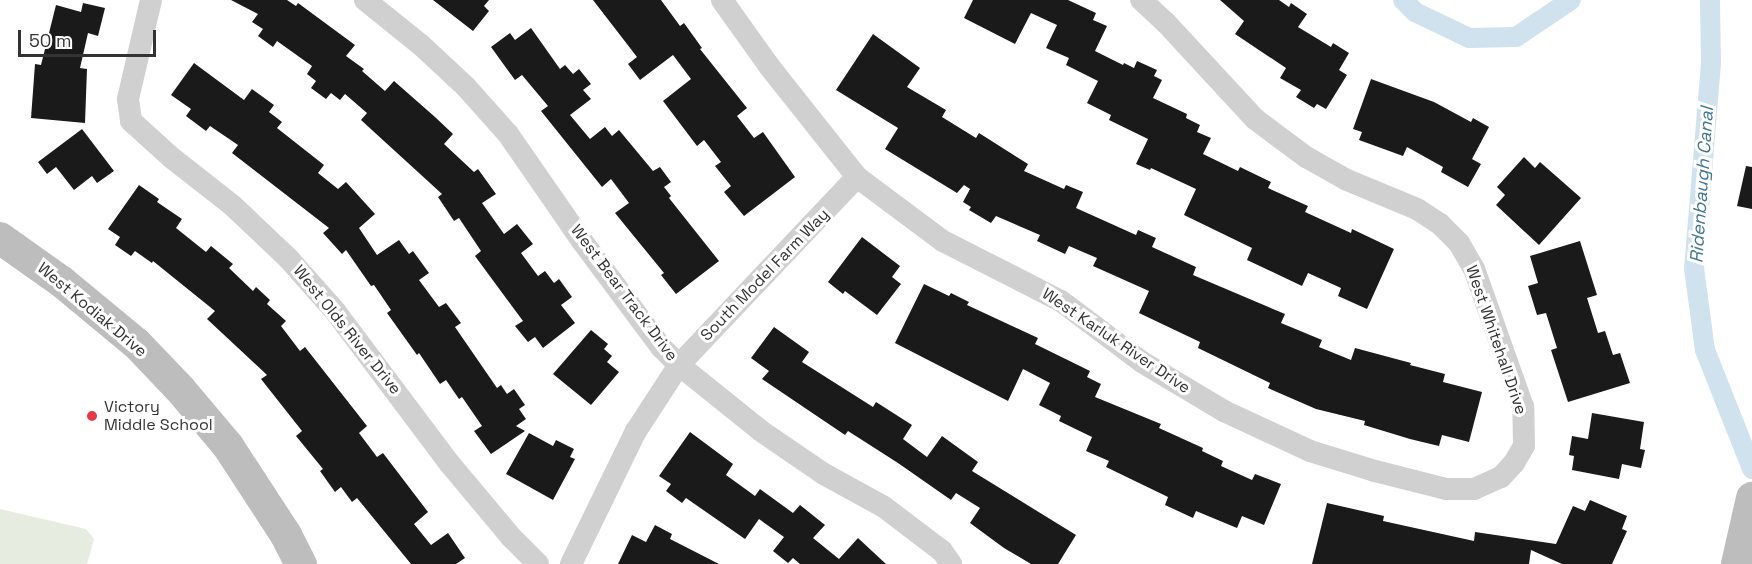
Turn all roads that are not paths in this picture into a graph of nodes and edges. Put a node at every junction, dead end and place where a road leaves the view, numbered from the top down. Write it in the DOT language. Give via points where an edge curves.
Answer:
graph roads {
  1 [pos="151,0"];
  2 [pos="365,0"];
  3 [pos="722,0"];
  4 [pos="1141,0"];
  5 [pos="857,177"];
  6 [pos="0,238"];
  7 [pos="679,365"];
  8 [pos="1501,477"];
  9 [pos="1752,498"];
  10 [pos="301,564"];
  11 [pos="538,564"];
  12 [pos="571,564"];
  13 [pos="951,564"];
  14 [pos="1737,564"];
  1 -- 11 [label="street, West Olds River Drive" via="128,99 131,121 232,205 288,258 335,311 450,464"];
  2 -- 7 [label="street, West Bear Track Drive" via="422,45 508,134 582,241 661,347"];
  3 -- 5 [label="street, West Karluk River Drive"];
  4 -- 8 [label="street, West Whitehall Drive" via="1264,126 1306,157 1347,180 1416,209 1440,224 1459,243 1474,269 1523,406 1524,446"];
  5 -- 7 [label="street, South Model Farm Way"];
  5 -- 8 [label="street, West Karluk River Drive" via="943,241 1061,301 1142,362 1224,411 1311,451 1446,489 1474,489"];
  6 -- 10 [label="street, West Kodiak Drive" via="62,282 137,344 180,389 228,446"];
  7 -- 12 [label="street, South Model Farm Way" via="636,431"];
  7 -- 13 [label="street, West Bear Track Drive" via="761,431 824,474 884,507 942,551"];
  9 -- 14 [label="street"];
}
